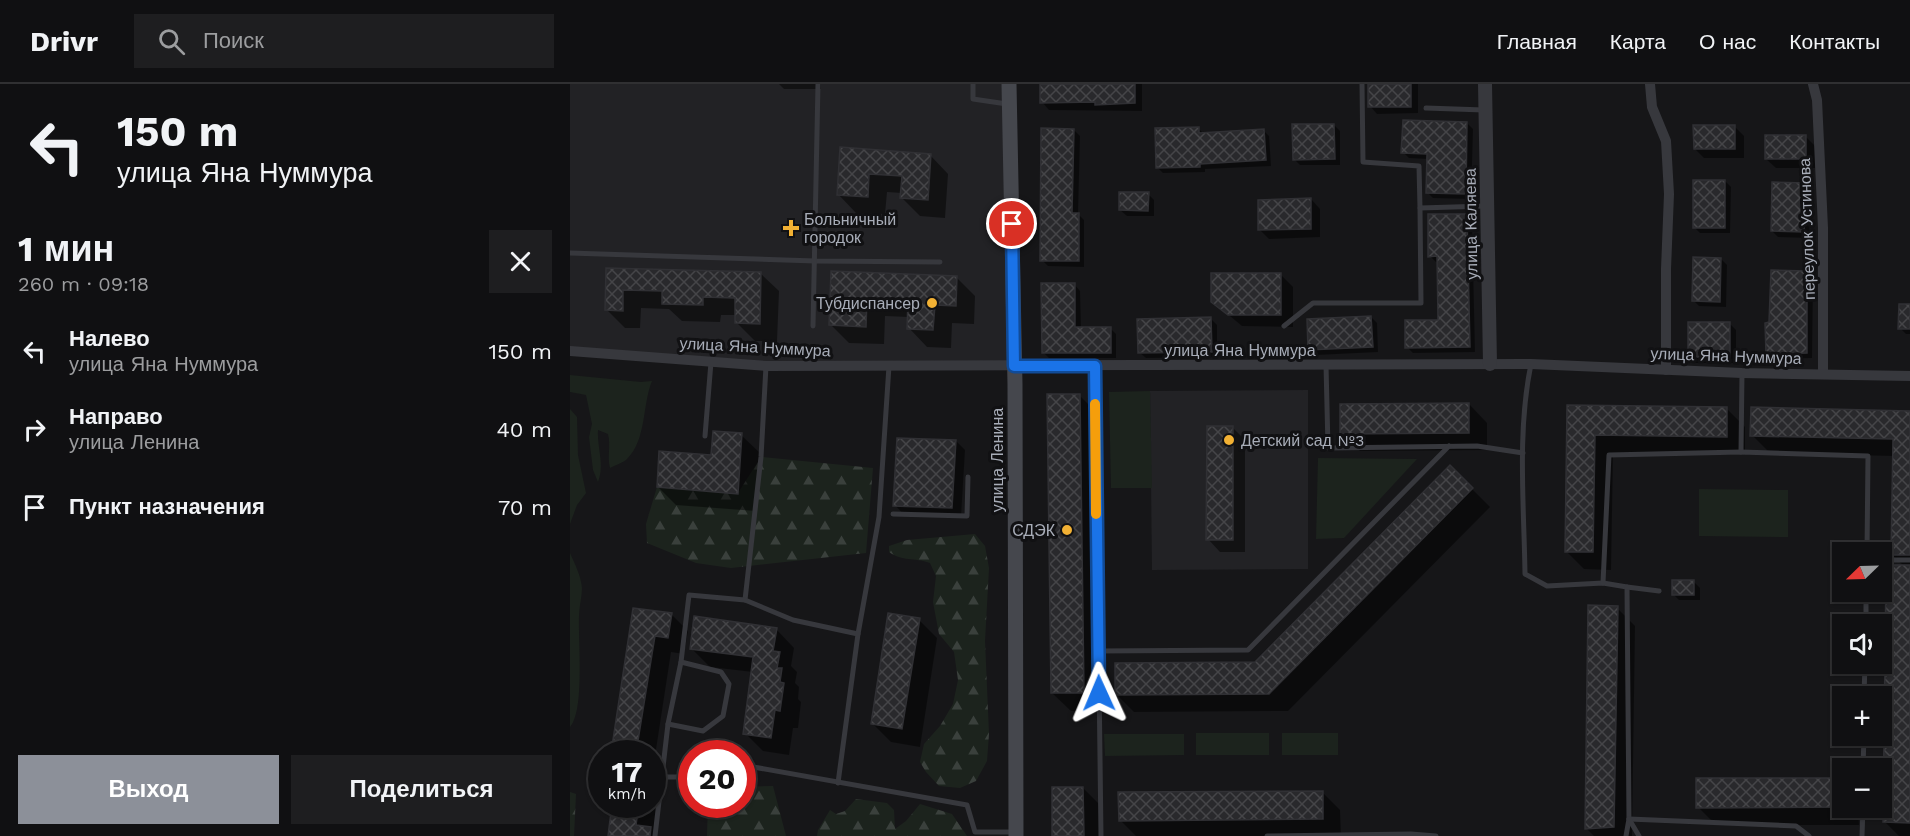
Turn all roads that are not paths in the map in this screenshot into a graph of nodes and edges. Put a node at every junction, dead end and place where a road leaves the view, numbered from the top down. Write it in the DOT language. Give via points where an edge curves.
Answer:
graph roads {
  1 [pos="818,84"];
  2 [pos="973,84"];
  3 [pos="1009,84"];
  4 [pos="1362,84"];
  5 [pos="1485,84"];
  6 [pos="1650,84"];
  7 [pos="1814,84"];
  8 [pos="1010,105"];
  9 [pos="1426,108"];
  10 [pos="1486,110"];
  11 [pos="1487,206"];
  12 [pos="1420,208"];
  13 [pos="570,253"];
  14 [pos="815,261"];
  15 [pos="940,262"];
  16 [pos="813,326"];
  17 [pos="1284,326"];
  18 [pos="570,351"];
  19 [pos="711,362"];
  20 [pos="1490,364"];
  21 [pos="1531,364"];
  22 [pos="1326,365"];
  23 [pos="766,366"];
  24 [pos="889,366"];
  25 [pos="1014,366"];
  26 [pos="1095,366"];
  27 [pos="1666,370"];
  28 [pos="1742,373"];
  29 [pos="1823,374"];
  30 [pos="1910,376"];
  31 [pos="705,436"];
  32 [pos="1449,446"];
  33 [pos="1741,452"];
  34 [pos="1523,453"];
  35 [pos="968,477"];
  36 [pos="893,514"];
  37 [pos="1867,542"];
  38 [pos="1892,560"];
  39 [pos="1910,560"];
  40 [pos="1603,583"];
  41 [pos="1627,587"];
  42 [pos="1659,591"];
  43 [pos="745,600"];
  44 [pos="858,634"];
  45 [pos="1098,651"];
  46 [pos="681,663"];
  47 [pos="668,724"];
  48 [pos="666,742"];
  49 [pos="756,768"];
  50 [pos="838,783"];
  51 [pos="657,818"];
  52 [pos="1863,818"];
  53 [pos="1629,819"];
  54 [pos="1016,834"];
  55 [pos="1341,835"];
  56 [pos="655,836"];
  57 [pos="1101,836"];
  58 [pos="1267,836"];
  59 [pos="1436,836"];
  60 [pos="1626,836"];
  61 [pos="1640,836"];
  62 [pos="1809,836"];
  63 [pos="1862,836"];
  1 -- 14 [label="lane"];
  2 -- 8 [label="lane" via="973,99"];
  3 -- 8 [label="main road, улица Ленина"];
  4 -- 12 [label="lane" via="1363,162 1419,166"];
  5 -- 10 [label="street, улица Каляева"];
  6 -- 27 [label="street" via="1652,107 1666,141 1669,194"];
  7 -- 29 [label="street, переулок Устинова" via="1823,228"];
  8 -- 25 [label="main road, улица Ленина"];
  9 -- 10 [label="lane"];
  10 -- 11 [label="street, улица Каляева"];
  11 -- 12 [label="lane"];
  11 -- 20 [label="street, улица Каляева"];
  12 -- 17 [label="lane" via="1420,303 1312,303"];
  13 -- 14 [label="lane"];
  14 -- 15 [label="lane"];
  14 -- 16 [label="lane"];
  18 -- 19 [label="street, улица Яна Нуммура"];
  19 -- 23 [label="street, улица Яна Нуммура"];
  19 -- 31 [label="lane"];
  20 -- 21 [label="street, улица Яна Нуммура"];
  20 -- 22 [label="street, улица Яна Нуммура"];
  21 -- 27 [label="street, улица Яна Нуммура"];
  21 -- 34 [label="lane" via="1525,394"];
  22 -- 26 [label="street, улица Яна Нуммура"];
  22 -- 32 [label="lane" via="1328,448"];
  23 -- 24 [label="street, улица Яна Нуммура"];
  23 -- 43 [label="lane" via="761,457"];
  24 -- 25 [label="street, улица Яна Нуммура"];
  24 -- 44 [label="lane" via="879,517"];
  25 -- 26 [label="street, улица Яна Нуммура"];
  25 -- 54 [label="main road, улица Ленина"];
  26 -- 45 [label="lane"];
  27 -- 28 [label="street, улица Яна Нуммура"];
  28 -- 29 [label="street, улица Яна Нуммура"];
  28 -- 33 [label="lane"];
  29 -- 30 [label="street, улица Яна Нуммура"];
  32 -- 34 [label="lane"];
  32 -- 45 [label="lane" via="1248,650"];
  33 -- 37 [label="lane" via="1868,456"];
  33 -- 40 [label="lane" via="1610,455"];
  34 -- 40 [label="lane" via="1525,574 1546,586"];
  35 -- 36 [label="lane" via="967,516"];
  38 -- 39 [label="lane"];
  40 -- 41 [label="lane"];
  41 -- 42 [label="lane"];
  41 -- 53 [label="lane"];
  43 -- 44 [label="lane" via="793,620"];
  43 -- 46 [label="lane" via="689,595"];
  44 -- 50 [label="lane"];
  45 -- 57 [label="lane"];
  46 -- 47 [label="lane"];
  46 -- 47 [label="lane" via="720,672 729,684 723,716 703,731"];
  47 -- 48 [label="lane"];
  49 -- 50 [label="lane"];
  50 -- 54 [label="lane" via="967,805 975,831"];
  51 -- 56 [label="lane"];
  52 -- 63 [label="lane"];
  53 -- 60 [label="lane"];
  53 -- 61 [label="lane"];
  53 -- 62 [label="lane" via="1796,826"];
  55 -- 58 [label="lane"];
  55 -- 59 [label="lane"];
}
